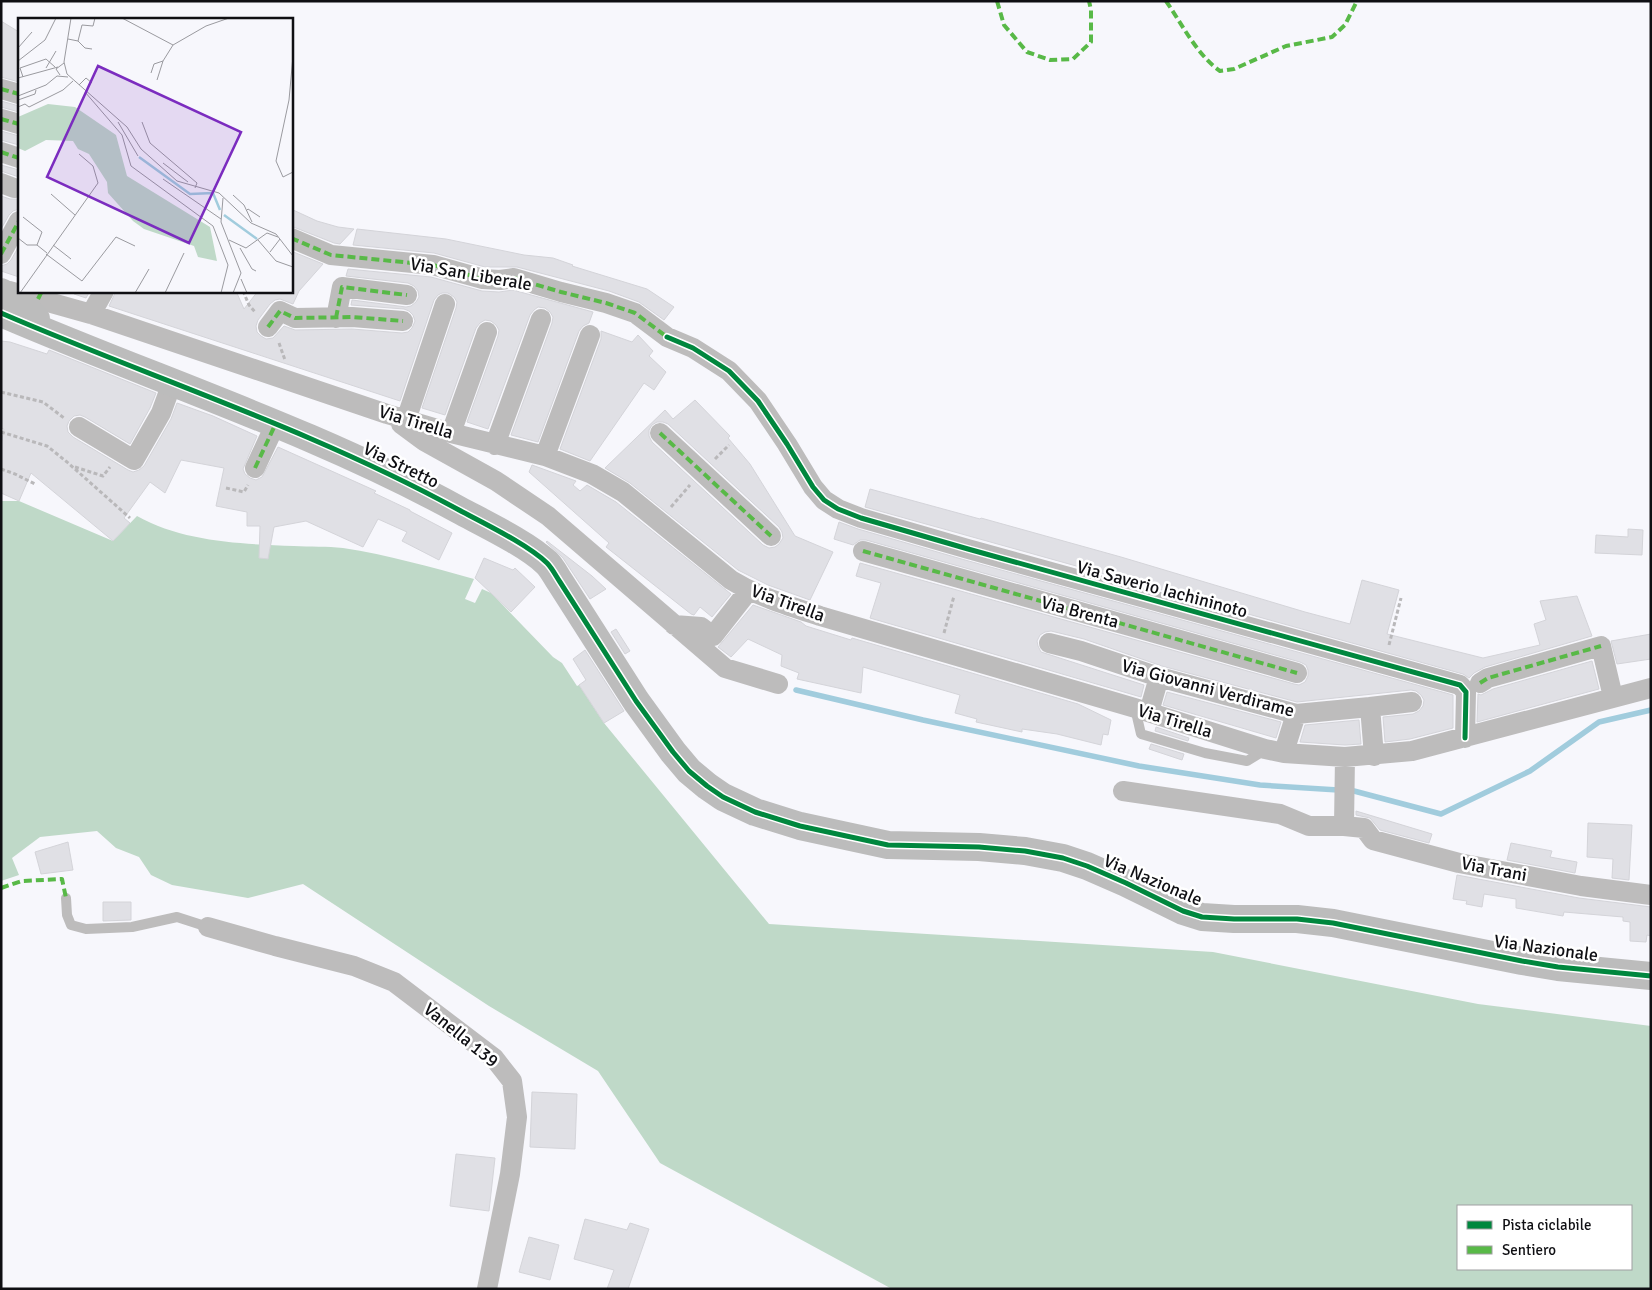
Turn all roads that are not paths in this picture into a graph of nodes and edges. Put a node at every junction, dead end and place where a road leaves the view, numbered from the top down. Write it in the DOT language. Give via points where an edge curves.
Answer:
graph roads {
  1 [pos="1,89"];
  2 [pos="18,94"];
  3 [pos="1,119"];
  4 [pos="18,124"];
  5 [pos="1,152"];
  6 [pos="18,158"];
  7 [pos="18,223"];
  8 [pos="292,238"];
  9 [pos="1,254"];
  10 [pos="103,292"];
  11 [pos="407,295"];
  12 [pos="15,299"];
  13 [pos="445,304"];
  14 [pos="91,314"];
  15 [pos="336,318"];
  16 [pos="541,319"];
  17 [pos="403,320"];
  18 [pos="268,327"];
  19 [pos="487,332"];
  20 [pos="590,336"];
  21 [pos="172,383"];
  22 [pos="397,417"];
  23 [pos="276,423"];
  24 [pos="79,427"];
  25 [pos="451,433"];
  26 [pos="660,433"];
  27 [pos="495,445"];
  28 [pos="545,456"];
  29 [pos="255,468"];
  30 [pos="813,487"];
  31 [pos="771,536"];
  32 [pos="863,552"];
  33 [pos="749,590"];
  34 [pos="674,625"];
  35 [pos="1048,643"];
  36 [pos="1297,673"];
  37 [pos="1160,677"];
  38 [pos="1480,683"];
  39 [pos="778,684"];
  40 [pos="1651,688"];
  41 [pos="1613,696"];
  42 [pos="1412,702"];
  43 [pos="1370,707"];
  44 [pos="1142,710"];
  45 [pos="1296,714"];
  46 [pos="1465,738"];
  47 [pos="1275,751"];
  48 [pos="1374,756"];
  49 [pos="1345,767"];
  50 [pos="689,771"];
  51 [pos="1123,791"];
  52 [pos="1344,826"];
  53 [pos="1651,895"];
  54 [pos="66,898"];
  55 [pos="208,927"];
  56 [pos="1651,976"];
  57 [pos="487,1289"];
  1 -- 2 [label="street"];
  3 -- 4 [label="street"];
  5 -- 6 [label="street"];
  7 -- 9 [label="street"];
  8 -- 30 [label="street, Via San Liberale" via="331,255 433,266 484,279 514,278 606,302 635,313 667,337 693,348 729,370 758,401"];
  10 -- 14 [label="street"];
  11 -- 15 [label="street" via="342,287"];
  12 -- 14 [label="street, Via Tirella"];
  12 -- 21 [label="street, Via Stretto" via="53,336"];
  13 -- 22 [label="street"];
  14 -- 22 [label="street, Via Tirella"];
  15 -- 17 [label="street"];
  15 -- 18 [label="street" via="295,318 280,311"];
  16 -- 27 [label="street"];
  19 -- 25 [label="street"];
  20 -- 28 [label="street"];
  21 -- 23 [label="street, Via Stretto"];
  21 -- 24 [label="street" via="162,413 134,460"];
  22 -- 25 [label="street, Via Tirella"];
  22 -- 34 [label="street" via="424,441 496,481 548,516"];
  23 -- 29 [label="street"];
  23 -- 50 [label="street, Via Stretto" via="426,492 506,536 547,563 636,701"];
  25 -- 27 [label="street, Via Tirella"];
  26 -- 31 [label="street"];
  27 -- 28 [label="street, Via Tirella"];
  28 -- 33 [label="street, Via Tirella" via="592,474 623,492 731,580"];
  30 -- 46 [label="street, Via Saverio Iachininoto" via="824,500 861,518 1460,685 1466,692"];
  32 -- 36 [label="street, Via Brenta"];
  33 -- 34 [label="street" via="714,636 701,628"];
  33 -- 44 [label="street, Via Tirella" via="820,616"];
  34 -- 39 [label="street" via="725,668"];
  35 -- 37 [label="street, Via Giovanni Verdirame"];
  37 -- 44 [label="street"];
  37 -- 45 [label="street, Via Giovanni Verdirame"];
  38 -- 41 [label="street" via="1601,646"];
  40 -- 41 [label="street, Via Tirella"];
  41 -- 46 [label="street, Via Tirella"];
  42 -- 43 [label="street, Via Giovanni Verdirame"];
  43 -- 45 [label="street, Via Giovanni Verdirame"];
  43 -- 48 [label="street"];
  44 -- 47 [label="street, Via Tirella"];
  45 -- 47 [label="street"];
  46 -- 48 [label="street, Via Tirella"];
  47 -- 49 [label="street, Via Tirella"];
  48 -- 49 [label="street, Via Tirella"];
  49 -- 52 [label="street"];
  50 -- 56 [label="street, Via Nazionale" via="723,797 755,812 800,826 888,845 979,847 1063,858 1202,917 1333,923 1522,961"];
  51 -- 52 [label="street, Via Trani" via="1280,814 1309,826"];
  52 -- 53 [label="street, Via Trani" via="1364,828 1373,840 1459,863"];
  54 -- 55 [label="lane" via="71,925 86,929 132,927 177,917"];
  55 -- 57 [label="street, Vanella 139" via="354,966 394,982 494,1058 512,1081 517,1117 510,1174"];
}
